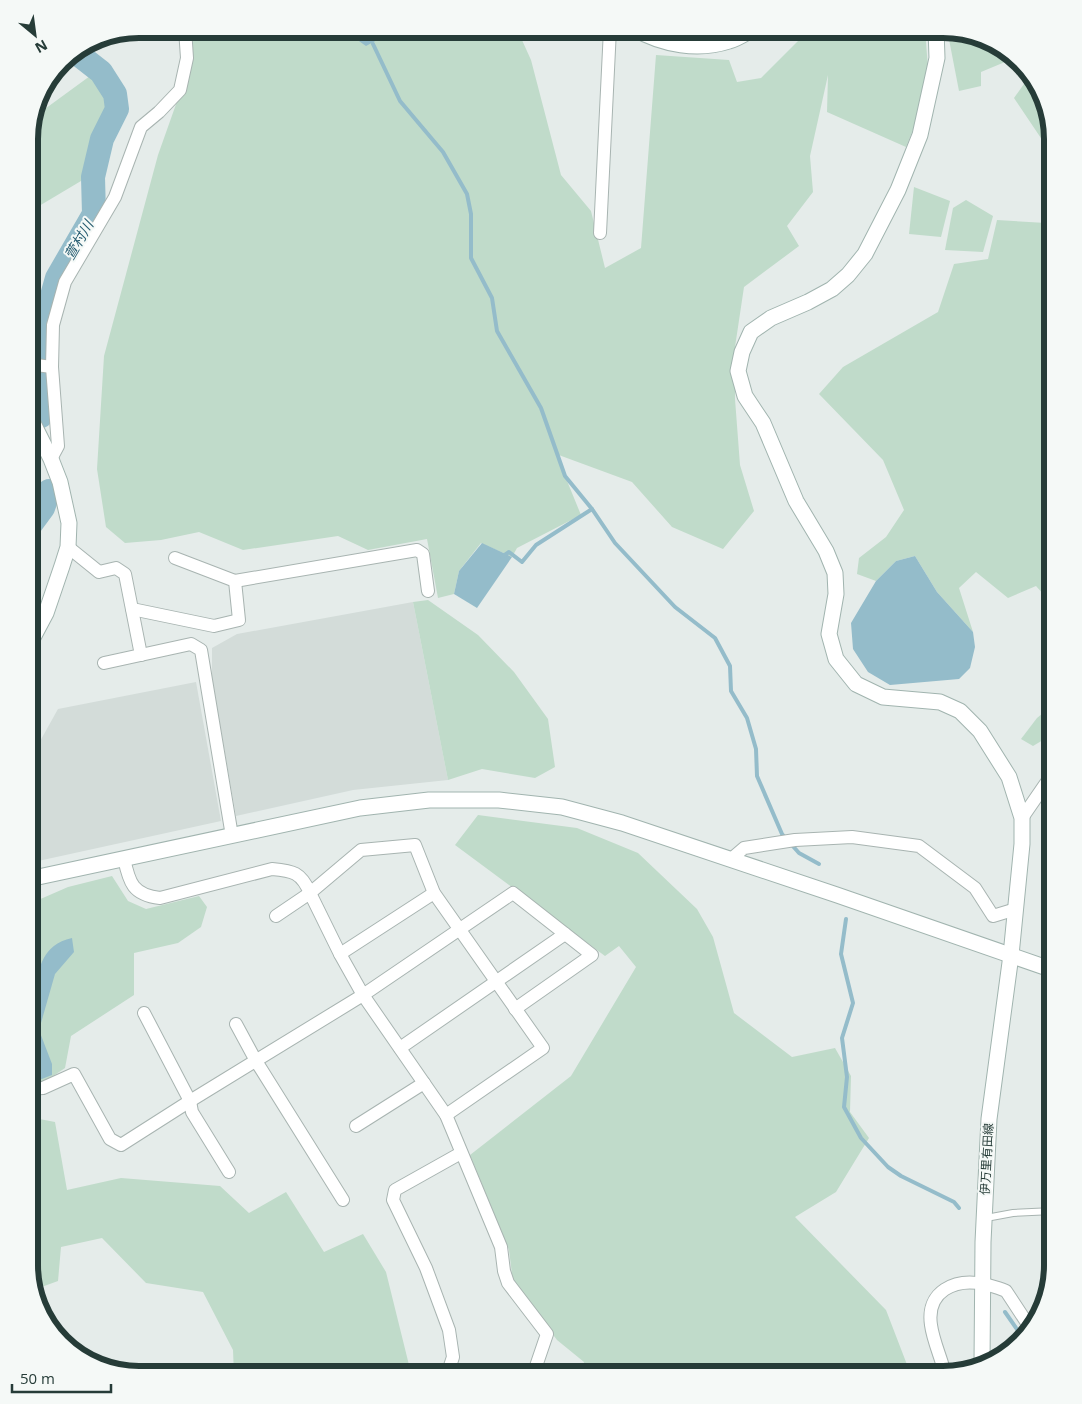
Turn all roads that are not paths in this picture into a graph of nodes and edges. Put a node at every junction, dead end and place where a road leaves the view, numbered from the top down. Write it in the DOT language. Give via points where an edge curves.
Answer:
graph roads {
  1 [pos="186,38"];
  2 [pos="610,38"];
  3 [pos="656,38"];
  4 [pos="700,38"];
  5 [pos="736,38"];
  6 [pos="936,38"];
  7 [pos="703,47"];
  8 [pos="600,233"];
  9 [pos="38,366"];
  10 [pos="52,367"];
  11 [pos="38,433"];
  12 [pos="51,459"];
  13 [pos="68,547"];
  14 [pos="175,558"];
  15 [pos="235,581"];
  16 [pos="428,591"];
  17 [pos="132,609"];
  18 [pos="38,628"];
  19 [pos="142,655"];
  20 [pos="104,663"];
  21 [pos="1044,786"];
  22 [pos="1022,818"];
  23 [pos="232,836"];
  24 [pos="124,858"];
  25 [pos="730,860"];
  26 [pos="38,877"];
  27 [pos="310,893"];
  28 [pos="434,893"];
  29 [pos="1016,909"];
  30 [pos="276,916"];
  31 [pos="459,929"];
  32 [pos="565,934"];
  33 [pos="340,954"];
  34 [pos="1011,956"];
  35 [pos="1044,967"];
  36 [pos="496,982"];
  37 [pos="363,996"];
  38 [pos="515,1008"];
  39 [pos="144,1013"];
  40 [pos="236,1024"];
  41 [pos="400,1048"];
  42 [pos="256,1061"];
  43 [pos="424,1083"];
  44 [pos="38,1088"];
  45 [pos="190,1101"];
  46 [pos="446,1115"];
  47 [pos="356,1126"];
  48 [pos="461,1153"];
  49 [pos="230,1172"];
  50 [pos="343,1200"];
  51 [pos="1044,1212"];
  52 [pos="984,1218"];
  53 [pos="982,1284"];
  54 [pos="1027,1323"];
  55 [pos="982,1359"];
  56 [pos="450,1366"];
  57 [pos="537,1366"];
  58 [pos="942,1366"];
  1 -- 10 [label="street" via="187,58 180,90 141,127 115,197 65,282 53,325"];
  2 -- 8 [label="street"];
  3 -- 7 [label="street"];
  4 -- 7 [label="street"];
  5 -- 7 [label="street"];
  6 -- 22 [label="street, 伊万里有田線" via="937,58 920,136 866,254 832,289 771,318 751,332 738,371 745,396 764,424 796,501 826,551 835,573 836,594 829,634 836,659 856,684 883,697 940,702 960,711 980,731 1009,777"];
  9 -- 10 [label="street"];
  10 -- 12 [label="street" via="58,446"];
  11 -- 12 [label="street"];
  12 -- 13 [label="street" via="60,482 69,524"];
  13 -- 17 [label="street" via="99,572 116,568 125,574"];
  13 -- 18 [label="street"];
  14 -- 15 [label="street"];
  15 -- 16 [label="street" via="418,550 423,554"];
  15 -- 17 [label="street" via="239,620 214,626"];
  17 -- 19 [label="street"];
  19 -- 20 [label="street"];
  19 -- 23 [label="street" via="191,644 201,650"];
  21 -- 22 [label="street"];
  22 -- 29 [label="street, 伊万里有田線"];
  23 -- 24 [label="street"];
  23 -- 25 [label="street" via="360,808 429,800 499,800 562,807 613,820"];
  24 -- 26 [label="street"];
  24 -- 27 [label="street" via="128,877 146,897 160,898 272,869 290,871 304,880"];
  25 -- 29 [label="street" via="744,848 794,840 852,836 919,846 975,888 993,916"];
  25 -- 34 [label="street"];
  27 -- 28 [label="street" via="361,850 415,845"];
  27 -- 30 [label="street"];
  27 -- 33 [label="street"];
  28 -- 31 [label="street"];
  28 -- 33 [label="street"];
  29 -- 34 [label="street, 伊万里有田線"];
  31 -- 32 [label="street" via="513,893"];
  31 -- 36 [label="street"];
  31 -- 37 [label="street"];
  32 -- 36 [label="street"];
  32 -- 38 [label="street" via="592,955"];
  33 -- 37 [label="street"];
  34 -- 35 [label="street"];
  34 -- 52 [label="street, 伊万里有田線" via="989,1119"];
  36 -- 38 [label="street"];
  36 -- 41 [label="street"];
  37 -- 41 [label="street"];
  37 -- 42 [label="street"];
  38 -- 46 [label="street" via="543,1048"];
  39 -- 45 [label="street"];
  40 -- 42 [label="street"];
  41 -- 43 [label="street"];
  42 -- 45 [label="street"];
  42 -- 50 [label="street"];
  43 -- 46 [label="street"];
  43 -- 47 [label="street"];
  44 -- 45 [label="street" via="74,1074 110,1139 121,1145"];
  45 -- 49 [label="street" via="192,1112"];
  46 -- 48 [label="street"];
  48 -- 56 [label="street" via="396,1190 393,1200 426,1268 449,1330 453,1357"];
  48 -- 57 [label="street" via="501,1247 508,1283 547,1334"];
  51 -- 52 [label="lane"];
  52 -- 53 [label="street, 伊万里有田線"];
  53 -- 54 [label="street" via="1006,1290"];
  53 -- 55 [label="street, 伊万里有田線"];
  53 -- 58 [label="street" via="955,1284 939,1293 931,1306 931,1324"];
}
